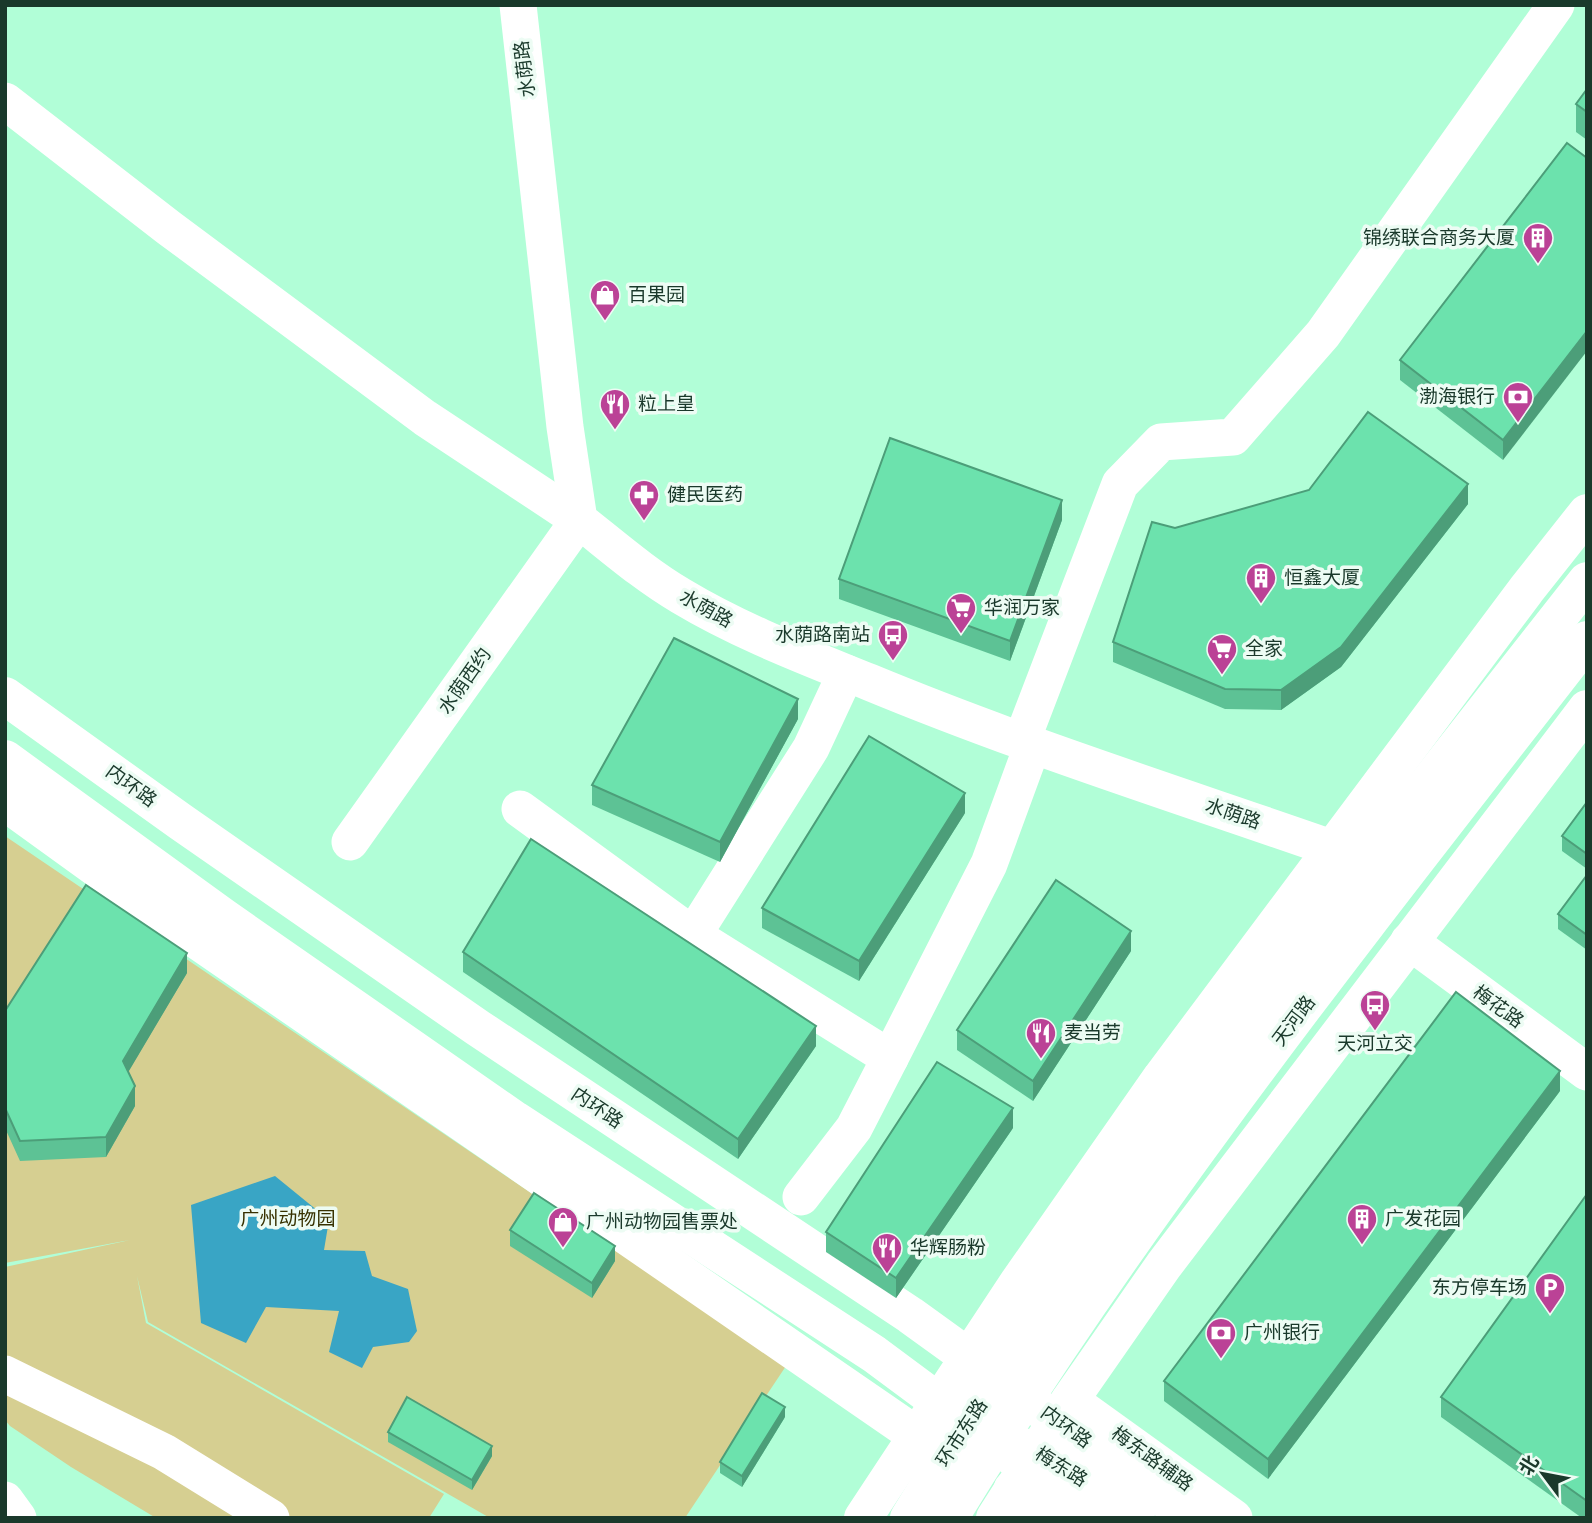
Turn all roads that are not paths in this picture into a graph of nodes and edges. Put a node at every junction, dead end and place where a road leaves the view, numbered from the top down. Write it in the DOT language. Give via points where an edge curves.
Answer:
graph roads {
  1 [pos="518,5"];
  2 [pos="1556,5"];
  3 [pos="5,100"];
  4 [pos="1587,513"];
  5 [pos="579,520"];
  6 [pos="1587,581"];
  7 [pos="1587,640"];
  8 [pos="846,673"];
  9 [pos="5,696"];
  10 [pos="1587,709"];
  11 [pos="1027,742"];
  12 [pos="5,759"];
  13 [pos="5,802"];
  14 [pos="1409,807"];
  15 [pos="520,809"];
  16 [pos="350,842"];
  17 [pos="1334,849"];
  18 [pos="693,935"];
  19 [pos="1409,941"];
  20 [pos="890,1058"];
  21 [pos="1587,1072"];
  22 [pos="801,1197"];
  23 [pos="1016,1349"];
  24 [pos="5,1374"];
  25 [pos="1070,1400"];
  26 [pos="1015,1412"];
  27 [pos="916,1435"];
  28 [pos="1043,1441"];
  29 [pos="981,1465"];
  30 [pos="5,1500"];
  31 [pos="1003,1503"];
  32 [pos="18,1518"];
  33 [pos="271,1518"];
  34 [pos="863,1518"];
  35 [pos="909,1518"];
  36 [pos="949,1518"];
  37 [pos="1052,1518"];
  38 [pos="1095,1518"];
  39 [pos="1136,1518"];
  40 [pos="1166,1518"];
  41 [pos="1191,1518"];
  42 [pos="1234,1518"];
  1 -- 5 [label="street, 水荫路"];
  2 -- 11 [label="street" via="1323,334 1233,437 1161,442 1120,484"];
  3 -- 5 [label="street" via="169,229 425,418"];
  4 -- 17 [label="main road"];
  5 -- 8 [label="street, 水荫路" via="679,595 738,627"];
  5 -- 16 [label="street, 水荫西约"];
  6 -- 14 [label="main road, 天河路"];
  7 -- 26 [label="main road, 天河路" via="1166,1192"];
  8 -- 11 [label="street, 水荫路"];
  8 -- 18 [label="street" via="811,748"];
  9 -- 41 [label="main road, 内环路" via="490,1035 910,1315"];
  10 -- 19 [label="main road"];
  11 -- 17 [label="street, 水荫路"];
  11 -- 20 [label="street" via="989,864"];
  12 -- 38 [label="main road" via="515,1120 874,1354"];
  13 -- 27 [label="main road" via="181,929"];
  14 -- 17 [label="main road"];
  14 -- 23 [label="main road, 天河路" via="1144,1161"];
  15 -- 18 [label="street"];
  17 -- 27 [label="main road" via="1162,1077"];
  18 -- 20 [label="street"];
  19 -- 21 [label="street, 梅花路"];
  19 -- 25 [label="main road" via="1172,1255"];
  20 -- 22 [label="street" via="854,1128"];
  23 -- 27 [label="main road"];
  23 -- 35 [label="main road, 环市东路"];
  24 -- 33 [label="street" via="164,1452"];
  25 -- 28 [label="main road"];
  25 -- 42 [label="street, 梅东路辅路"];
  26 -- 28 [label="main road, 梅东路"];
  26 -- 29 [label="main road, 环市东路"];
  27 -- 34 [label="main road"];
  28 -- 29 [label="main road, 梅东路"];
  28 -- 31 [label="main road"];
  28 -- 39 [label="main road, 梅东路"];
  28 -- 40 [label="main road, 梅东路"];
  29 -- 31 [label="main road"];
  29 -- 36 [label="main road, 环市东路"];
  30 -- 32 [label="street"];
  31 -- 37 [label="street"];
}
